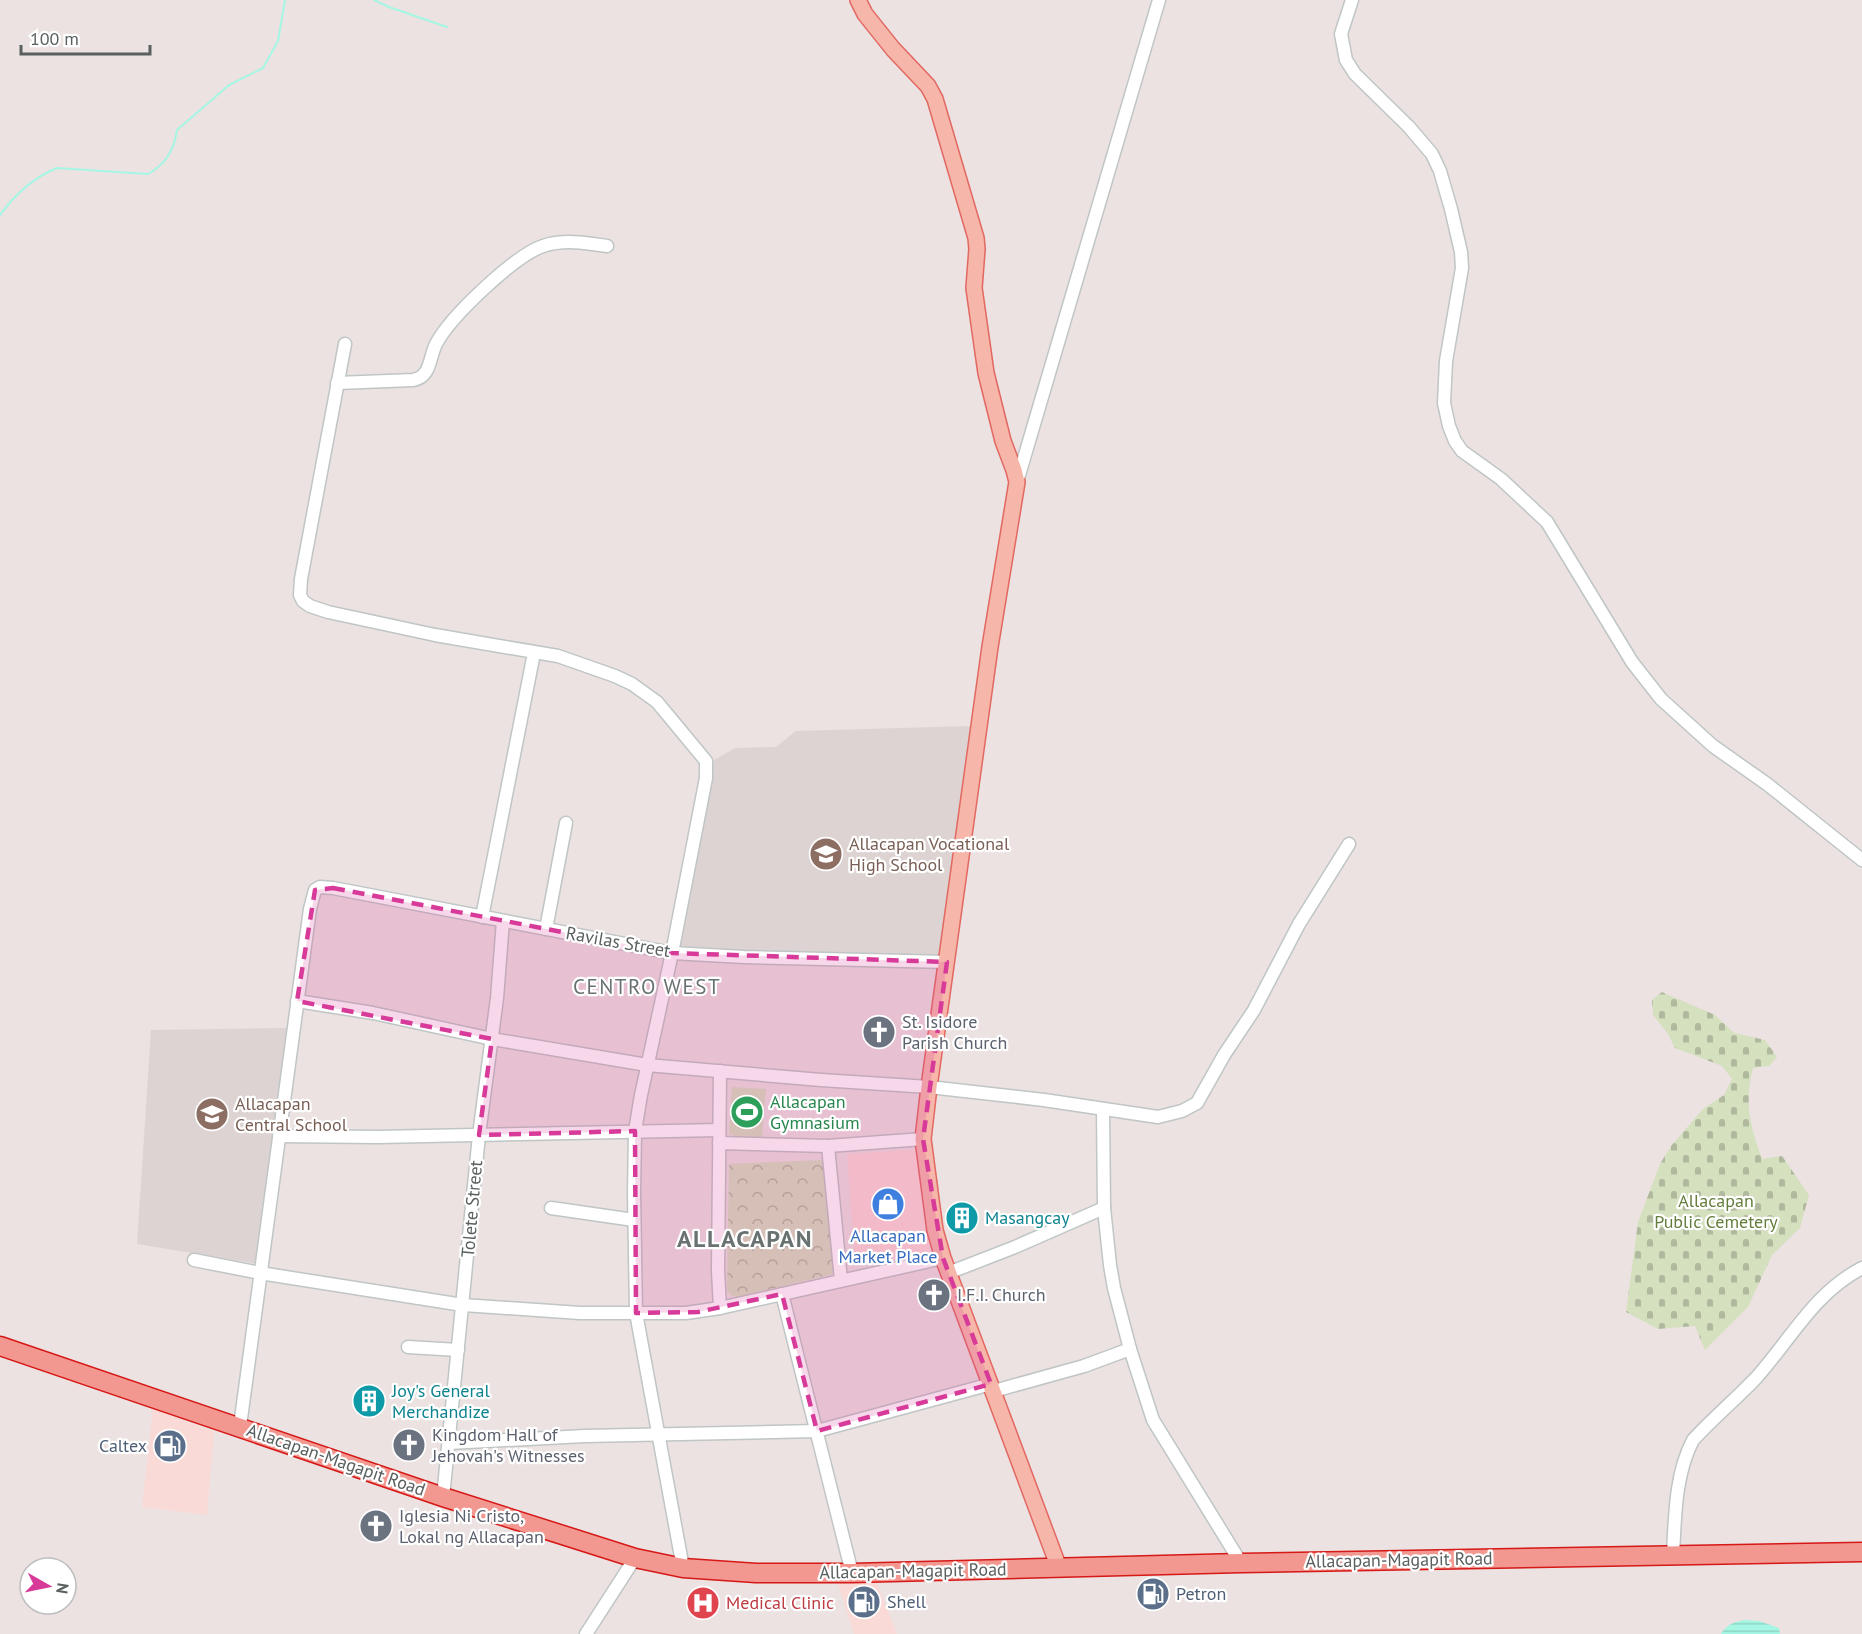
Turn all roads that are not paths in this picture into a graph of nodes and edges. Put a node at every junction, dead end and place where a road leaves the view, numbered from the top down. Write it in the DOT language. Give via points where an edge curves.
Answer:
graph roads {
  1 [pos="858,0"];
  2 [pos="1159,0"];
  3 [pos="1352,0"];
  4 [pos="607,246"];
  5 [pos="345,344"];
  6 [pos="337,383"];
  7 [pos="1017,482"];
  8 [pos="534,653"];
  9 [pos="566,823"];
  10 [pos="1349,844"];
  11 [pos="1862,860"];
  12 [pos="482,917"];
  13 [pos="502,921"];
  14 [pos="546,929"];
  15 [pos="672,953"];
  16 [pos="947,962"];
  17 [pos="297,1000"];
  18 [pos="492,1039"];
  19 [pos="647,1065"];
  20 [pos="720,1071"];
  21 [pos="929,1087"];
  22 [pos="1103,1108"];
  23 [pos="635,1131"];
  24 [pos="479,1135"];
  25 [pos="279,1136"];
  26 [pos="719,1136"];
  27 [pos="923,1139"];
  28 [pos="828,1146"];
  29 [pos="551,1208"];
  30 [pos="1104,1208"];
  31 [pos="634,1220"];
  32 [pos="194,1260"];
  33 [pos="945,1265"];
  34 [pos="1862,1268"];
  35 [pos="260,1273"];
  36 [pos="841,1280"];
  37 [pos="782,1294"];
  38 [pos="463,1305"];
  39 [pos="720,1308"];
  40 [pos="636,1313"];
  41 [pos="0,1346"];
  42 [pos="408,1347"];
  43 [pos="1130,1348"];
  44 [pos="458,1350"];
  45 [pos="993,1388"];
  46 [pos="240,1426"];
  47 [pos="817,1431"];
  48 [pos="659,1435"];
  49 [pos="449,1443"];
  50 [pos="443,1497"];
  51 [pos="1862,1552"];
  52 [pos="1673,1555"];
  53 [pos="635,1558"];
  54 [pos="1241,1563"];
  55 [pos="683,1568"];
  56 [pos="1059,1568"];
  57 [pos="852,1573"];
  58 [pos="586,1634"];
  1 -- 7 [label="main road" via="892,49 928,86 940,113 975,238 974,288 986,373"];
  2 -- 7 [label="street"];
  3 -- 11 [label="street" via="1341,34 1346,60 1432,154 1456,230 1462,268 1446,361 1444,403 1455,441 1547,522 1632,662 1661,699 1719,751"];
  4 -- 6 [label="street" via="572,242 544,246 506,268 442,334 423,378"];
  5 -- 6 [label="street"];
  6 -- 8 [label="street" via="301,579 303,601 328,612"];
  7 -- 16 [label="main road"];
  8 -- 12 [label="street"];
  8 -- 15 [label="street" via="558,656 632,684 657,702 706,761"];
  9 -- 14 [label="street"];
  10 -- 22 [label="street" via="1197,1102 1182,1111 1158,1117"];
  12 -- 13 [label="street, Ravilas Street"];
  12 -- 17 [label="street, Ravilas Street" via="326,887 315,890"];
  13 -- 14 [label="street, Ravilas Street"];
  13 -- 18 [label="street, Tolete Street"];
  14 -- 15 [label="street, Ravilas Street"];
  15 -- 16 [label="street, Ravilas Street"];
  15 -- 19 [label="street"];
  16 -- 21 [label="main road"];
  17 -- 18 [label="street"];
  17 -- 25 [label="street"];
  18 -- 19 [label="street"];
  18 -- 24 [label="street, Tolete Street"];
  19 -- 20 [label="street"];
  19 -- 23 [label="street"];
  20 -- 21 [label="street"];
  20 -- 26 [label="street"];
  21 -- 22 [label="street"];
  21 -- 27 [label="main road"];
  22 -- 30 [label="street"];
  23 -- 24 [label="street"];
  23 -- 26 [label="street"];
  23 -- 31 [label="street"];
  24 -- 25 [label="street"];
  24 -- 38 [label="street, Tolete Street"];
  25 -- 35 [label="street"];
  26 -- 28 [label="street"];
  26 -- 39 [label="street"];
  27 -- 28 [label="street"];
  27 -- 33 [label="main road" via="935,1230"];
  28 -- 36 [label="street"];
  29 -- 31 [label="street"];
  30 -- 33 [label="street" via="1015,1247"];
  30 -- 43 [label="street" via="1113,1288"];
  31 -- 40 [label="street"];
  32 -- 35 [label="street"];
  33 -- 36 [label="street"];
  33 -- 45 [label="main road"];
  34 -- 52 [label="street" via="1825,1295 1758,1376 1693,1440 1686,1452 1674,1514"];
  35 -- 38 [label="street"];
  35 -- 46 [label="street"];
  36 -- 37 [label="street"];
  37 -- 39 [label="street"];
  37 -- 47 [label="street"];
  38 -- 40 [label="street"];
  38 -- 44 [label="street, Tolete Street"];
  39 -- 40 [label="street"];
  40 -- 48 [label="street"];
  41 -- 46 [label="highway, Allacapan-Magapit Road"];
  42 -- 44 [label="street"];
  43 -- 45 [label="street" via="1084,1366"];
  43 -- 54 [label="street" via="1154,1420"];
  44 -- 49 [label="street, Tolete Street"];
  45 -- 47 [label="street"];
  45 -- 56 [label="main road"];
  46 -- 50 [label="highway, Allacapan-Magapit Road"];
  47 -- 48 [label="street"];
  47 -- 57 [label="street"];
  48 -- 49 [label="street"];
  48 -- 55 [label="street"];
  49 -- 50 [label="street, Tolete Street"];
  50 -- 53 [label="highway, Allacapan-Magapit Road"];
  51 -- 52 [label="highway, Allacapan-Magapit Road"];
  52 -- 54 [label="highway, Allacapan-Magapit Road"];
  53 -- 55 [label="highway, Allacapan-Magapit Road"];
  53 -- 58 [label="street"];
  54 -- 56 [label="highway, Allacapan-Magapit Road"];
  55 -- 57 [label="highway, Allacapan-Magapit Road"];
  56 -- 57 [label="highway, Allacapan-Magapit Road"];
}
